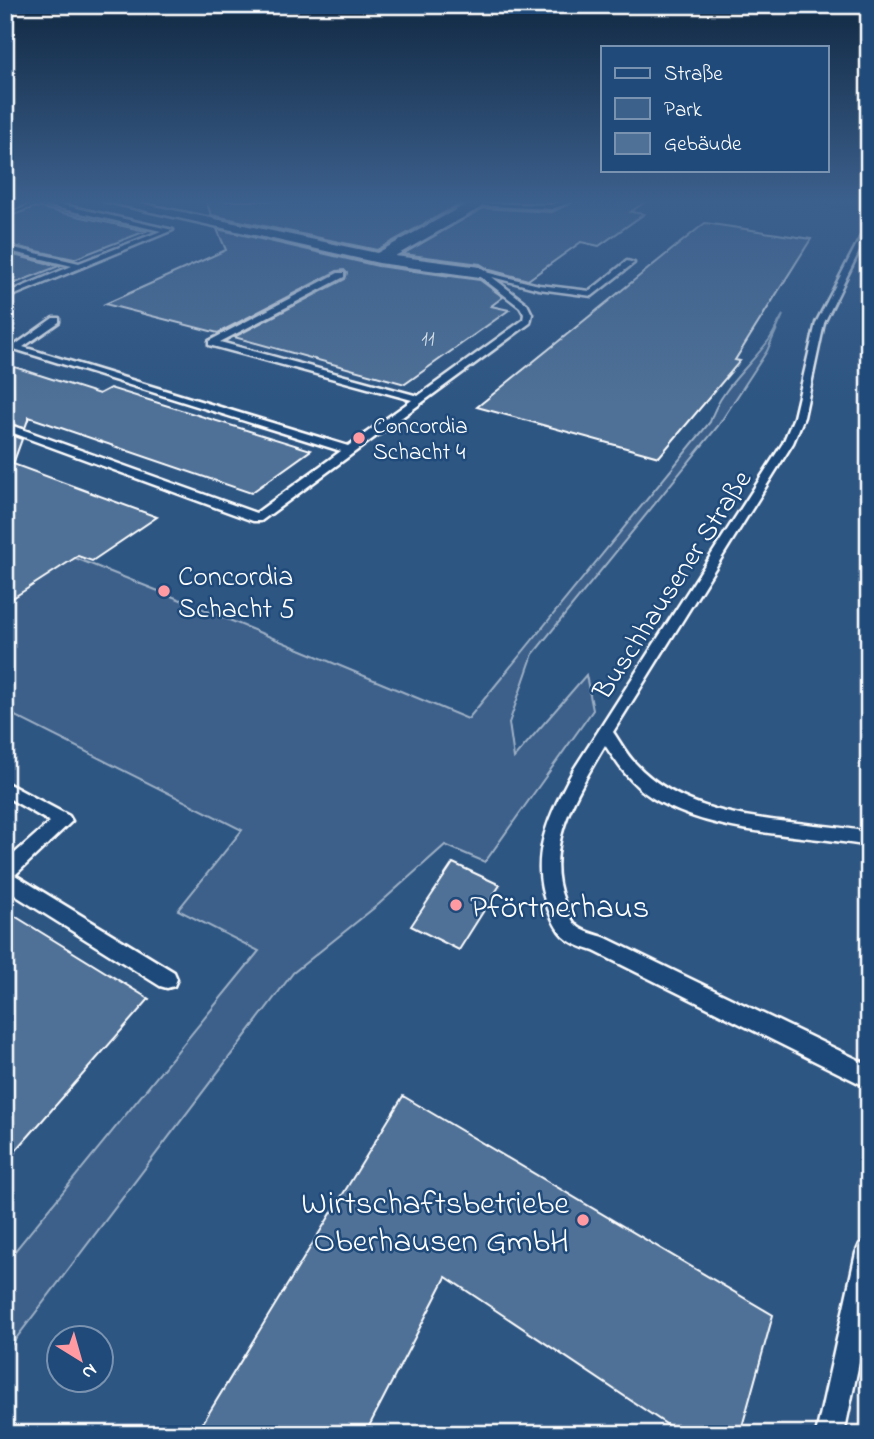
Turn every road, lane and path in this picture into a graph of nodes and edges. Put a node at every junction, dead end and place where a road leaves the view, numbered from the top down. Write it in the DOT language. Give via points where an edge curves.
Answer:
graph roads {
  1 [pos="75,268"];
  2 [pos="452,268"];
  3 [pos="624,268"];
  4 [pos="847,268"];
  5 [pos="480,272"];
  6 [pos="341,275"];
  7 [pos="5,296"];
  8 [pos="56,320"];
  9 [pos="419,399"];
  10 [pos="9,428"];
  11 [pos="349,450"];
  12 [pos="605,732"];
  13 [pos="5,788"];
  14 [pos="869,839"];
  15 [pos="5,873"];
  16 [pos="5,879"];
  17 [pos="167,979"];
  18 [pos="869,1077"];
  19 [pos="869,1253"];
  20 [pos="830,1434"];
  1 -- 7 [label="lane"];
  2 -- 5 [label="street"];
  3 -- 5 [label="lane" via="592,294"];
  4 -- 12 [label="lane, Buschhausener Straße" via="820,323 799,417 788,443"];
  5 -- 9 [label="lane" via="524,306 527,321"];
  6 -- 9 [label="lane" via="212,343"];
  8 -- 11 [label="lane" via="16,348"];
  9 -- 11 [label="lane"];
  10 -- 11 [label="lane" via="257,518"];
  12 -- 14 [label="lane, Buschhausener Straße" via="616,754 639,781 680,805 736,821"];
  12 -- 18 [label="lane" via="574,785 549,846 546,879 570,933"];
  13 -- 15 [label="lane" via="63,821"];
  16 -- 17 [label="lane"];
  19 -- 20 [label="lane"];
}
